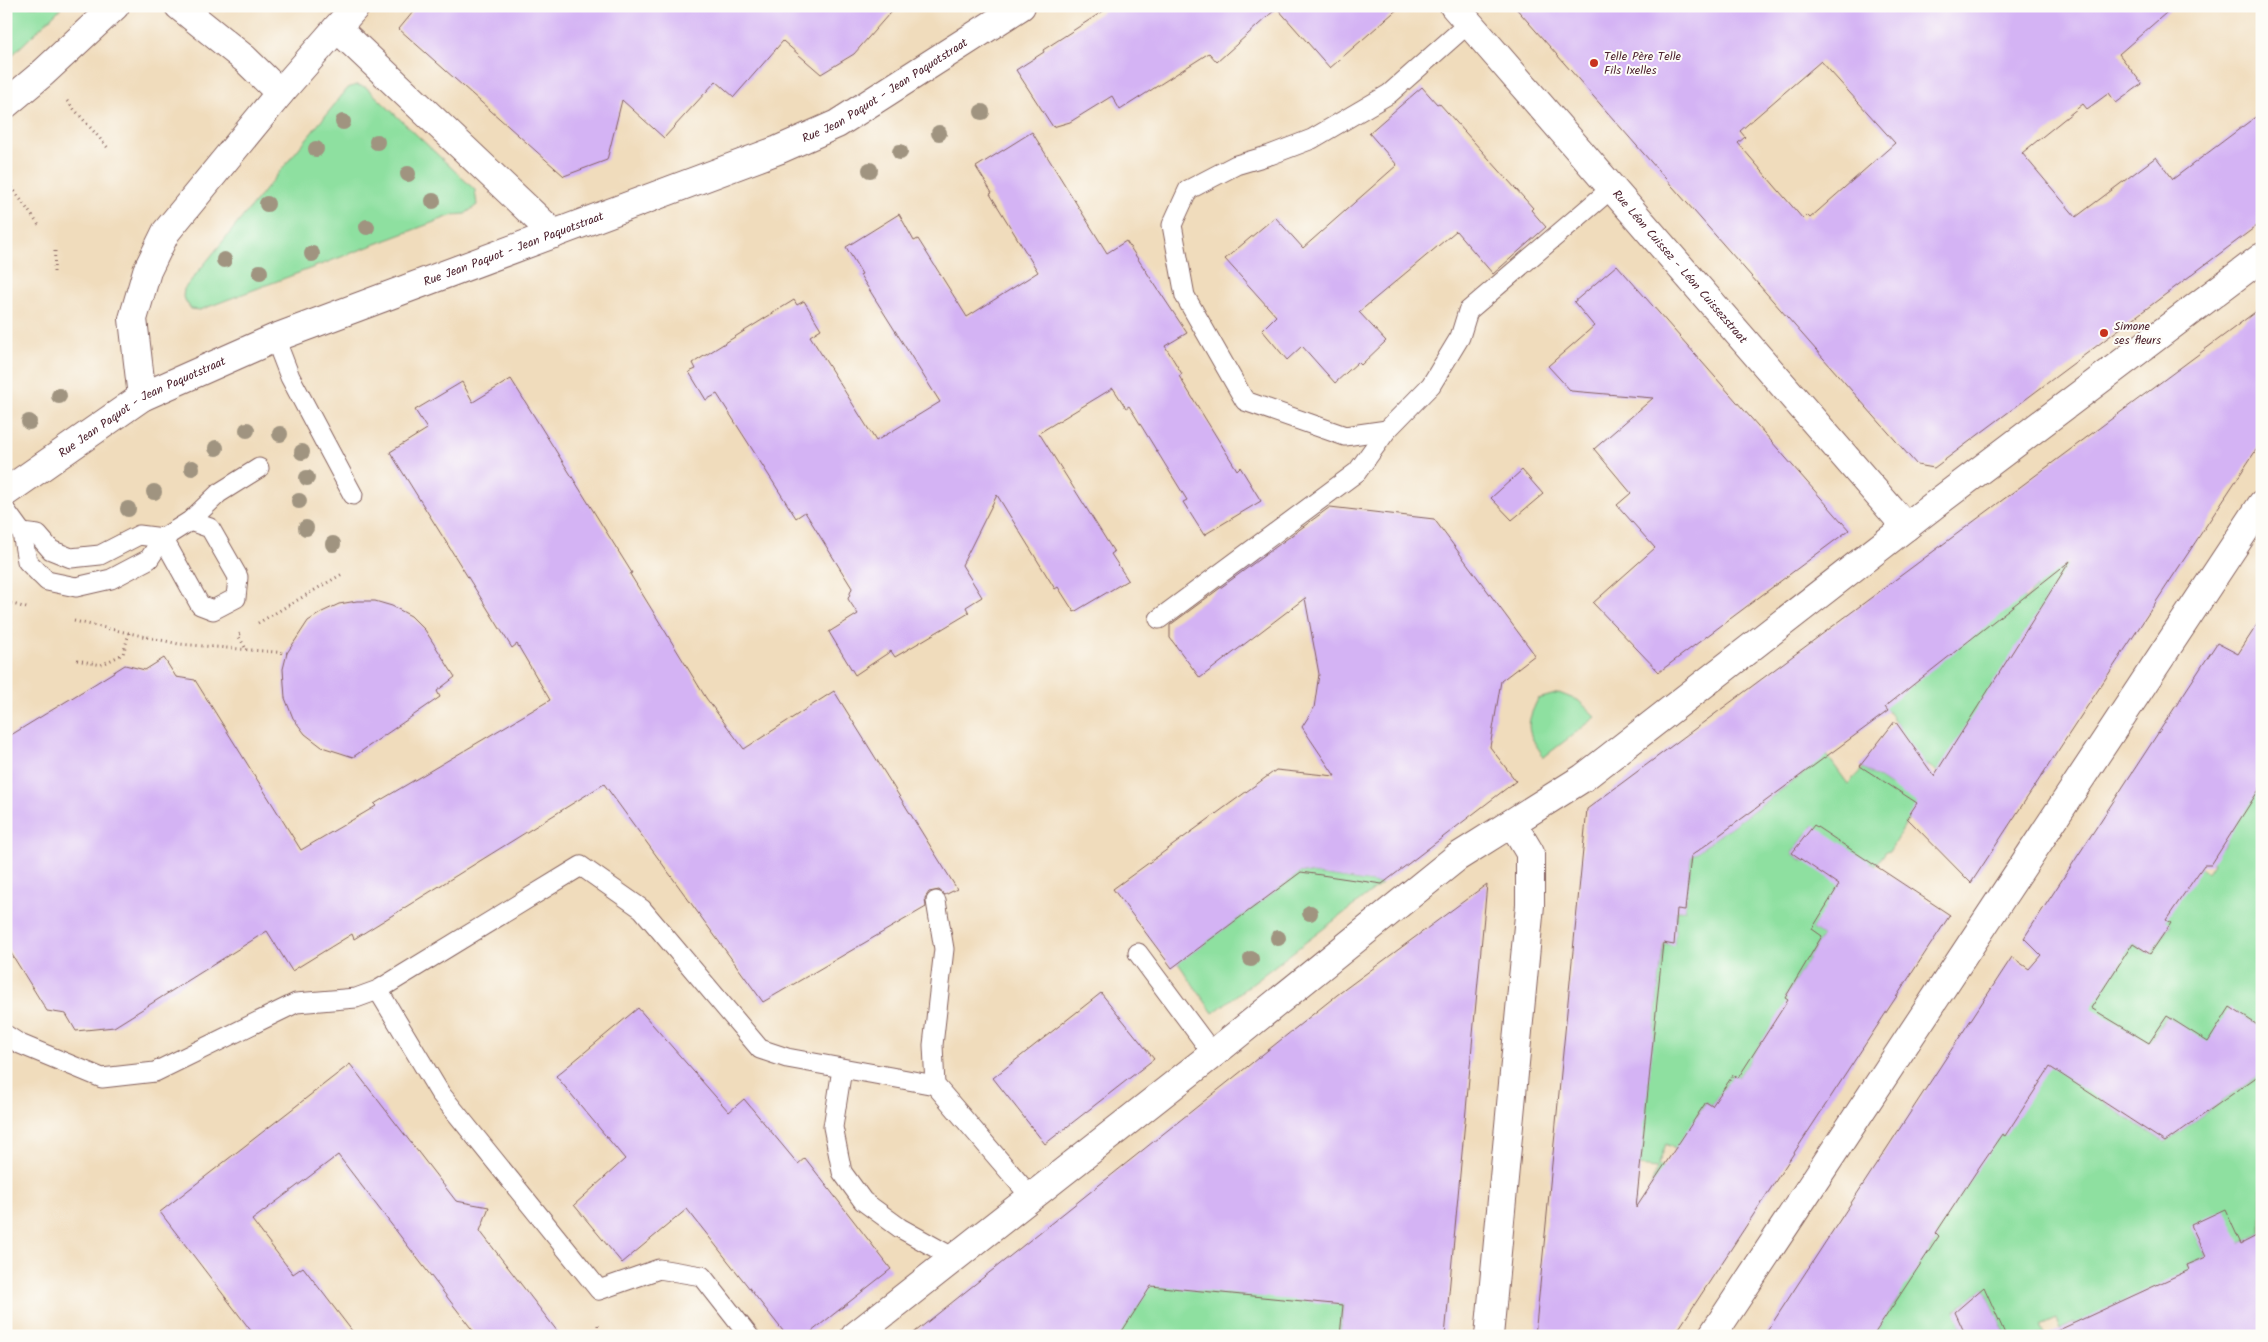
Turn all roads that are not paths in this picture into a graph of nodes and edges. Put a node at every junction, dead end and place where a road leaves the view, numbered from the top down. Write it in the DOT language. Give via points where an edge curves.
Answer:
graph roads {
  1 [pos="115,6"];
  2 [pos="179,6"];
  3 [pos="356,6"];
  4 [pos="1021,6"];
  5 [pos="1461,15"];
  6 [pos="337,28"];
  7 [pos="280,93"];
  8 [pos="6,104"];
  9 [pos="1612,188"];
  10 [pos="554,234"];
  11 [pos="2262,257"];
  12 [pos="274,338"];
  13 [pos="142,397"];
  14 [pos="1387,430"];
  15 [pos="259,468"];
  16 [pos="6,492"];
  17 [pos="353,494"];
  18 [pos="2262,504"];
  19 [pos="6,511"];
  20 [pos="190,521"];
  21 [pos="1906,527"];
  22 [pos="22,533"];
  23 [pos="163,538"];
  24 [pos="1159,619"];
  25 [pos="1512,823"];
  26 [pos="936,901"];
  27 [pos="1138,953"];
  28 [pos="378,990"];
  29 [pos="6,1035"];
  30 [pos="1213,1054"];
  31 [pos="842,1069"];
  32 [pos="935,1085"];
  33 [pos="1031,1197"];
  34 [pos="954,1258"];
  35 [pos="749,1336"];
  36 [pos="855,1336"];
  37 [pos="1489,1336"];
  38 [pos="1712,1336"];
  1 -- 8 [label="street"];
  2 -- 7 [label="street" via="245,59"];
  3 -- 6 [label="street"];
  4 -- 10 [label="street, Rue Jean Paquot - Jean Paquotstraat" via="837,124 778,150"];
  5 -- 9 [label="street, Rue Léon Cuissez - Léon Cuissezstraat"];
  5 -- 14 [label="lane" via="1389,94 1312,139 1236,164 1188,190 1172,226 1185,296 1245,401 1345,436"];
  6 -- 7 [label="street"];
  6 -- 10 [label="street"];
  7 -- 13 [label="street" via="166,232 147,271 133,319"];
  9 -- 14 [label="lane" via="1468,311 1460,337 1432,385"];
  9 -- 21 [label="street, Rue Léon Cuissez - Léon Cuissezstraat"];
  10 -- 12 [label="street, Rue Jean Paquot - Jean Paquotstraat"];
  11 -- 21 [label="street"];
  12 -- 13 [label="street, Rue Jean Paquot - Jean Paquotstraat"];
  12 -- 17 [label="lane" via="290,377"];
  13 -- 16 [label="street, Rue Jean Paquot - Jean Paquotstraat"];
  14 -- 24 [label="lane" via="1357,472"];
  15 -- 20 [label="lane" via="219,493"];
  18 -- 38 [label="street"];
  19 -- 22 [label="lane"];
  20 -- 23 [label="lane"];
  20 -- 23 [label="lane" via="210,528 238,577 236,598 213,610 200,605"];
  21 -- 25 [label="street" via="1583,778"];
  22 -- 23 [label="lane" via="38,535 51,550 72,558 100,555 139,535"];
  22 -- 23 [label="lane" via="27,562 47,580 76,587 111,579 149,559"];
  25 -- 30 [label="street" via="1456,858"];
  25 -- 37 [label="street" via="1530,853 1530,905"];
  26 -- 32 [label="lane" via="944,949 933,1045"];
  27 -- 30 [label="lane"];
  28 -- 29 [label="lane" via="356,998 296,1003 155,1072 102,1078"];
  28 -- 31 [label="lane" via="581,866 642,909 760,1049"];
  28 -- 35 [label="lane" via="440,1093 599,1290 658,1269 702,1276"];
  30 -- 33 [label="street"];
  31 -- 32 [label="lane"];
  31 -- 34 [label="lane" via="833,1127 842,1172 863,1201 900,1228"];
  32 -- 33 [label="lane"];
  33 -- 34 [label="street"];
  34 -- 36 [label="street"];
}
